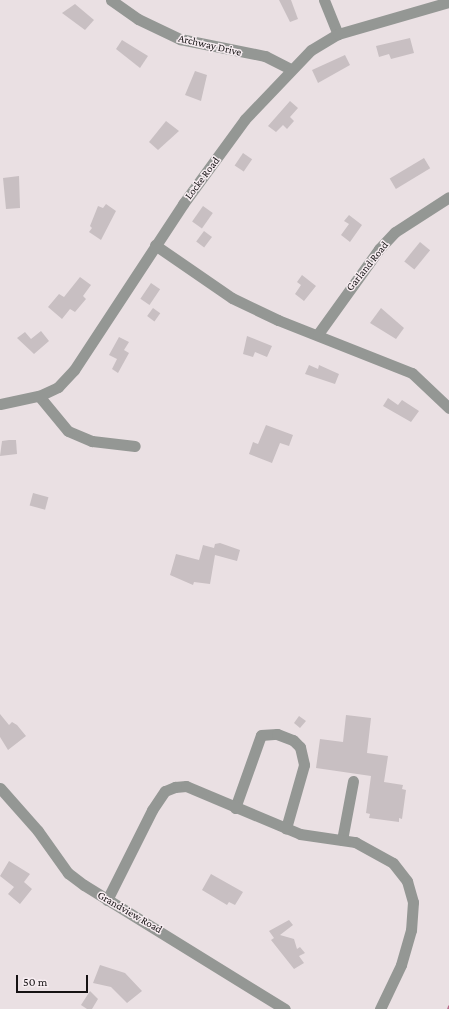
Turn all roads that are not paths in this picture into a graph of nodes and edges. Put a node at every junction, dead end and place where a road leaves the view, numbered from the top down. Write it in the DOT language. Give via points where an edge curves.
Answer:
graph roads {
  1 [pos="110,0"];
  2 [pos="324,0"];
  3 [pos="449,2"];
  4 [pos="338,34"];
  5 [pos="291,69"];
  6 [pos="449,197"];
  7 [pos="156,245"];
  8 [pos="318,334"];
  9 [pos="39,396"];
  10 [pos="0,404"];
  11 [pos="449,408"];
  12 [pos="135,446"];
  13 [pos="353,781"];
  14 [pos="0,788"];
  15 [pos="235,808"];
  16 [pos="286,828"];
  17 [pos="342,840"];
  18 [pos="107,900"];
  19 [pos="284,1009"];
  20 [pos="380,1009"];
  1 -- 5 [label="street, Archway Drive" via="138,19 180,39 265,56"];
  2 -- 4 [label="street"];
  3 -- 4 [label="street, Locke Road"];
  4 -- 5 [label="street, Locke Road" via="319,43"];
  5 -- 7 [label="street, Locke Road" via="245,119"];
  6 -- 8 [label="street, Garland Road" via="395,232 379,249"];
  7 -- 8 [label="street" via="232,298 278,320"];
  7 -- 9 [label="street, Locke Road" via="85,357 58,387"];
  8 -- 11 [label="street" via="412,373"];
  9 -- 10 [label="street, Locke Road"];
  9 -- 12 [label="street" via="68,431 92,442"];
  13 -- 17 [label="street"];
  14 -- 18 [label="street, Grandview Road" via="38,831 68,873"];
  15 -- 16 [label="street"];
  15 -- 16 [label="street" via="261,735 277,734 293,740 300,747 304,764"];
  15 -- 18 [label="street" via="186,786 165,791"];
  16 -- 17 [label="street" via="300,834"];
  17 -- 20 [label="street" via="355,842 393,863 408,881 413,902 411,930 401,965"];
  18 -- 19 [label="street, Grandview Road"];
}
